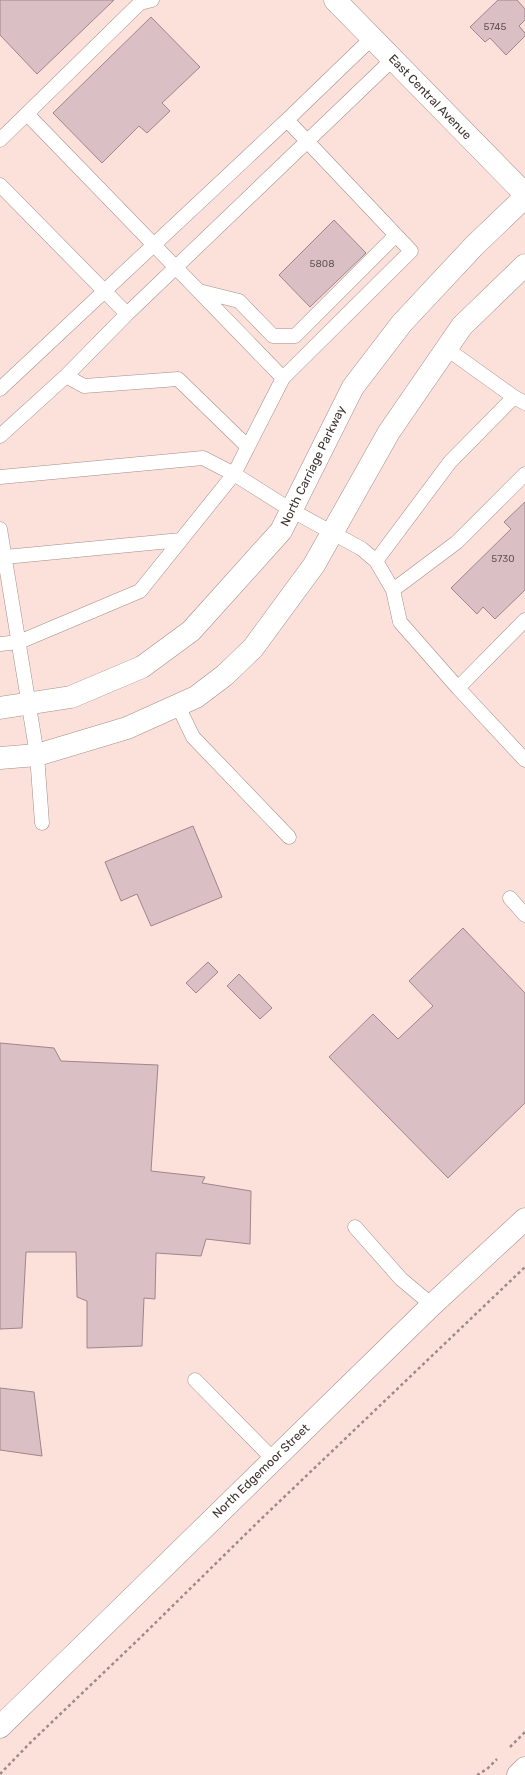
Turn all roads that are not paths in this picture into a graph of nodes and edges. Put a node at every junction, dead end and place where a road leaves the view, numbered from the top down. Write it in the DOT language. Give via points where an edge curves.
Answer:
graph roads {
  1 [pos="152,0"];
  2 [pos="335,0"];
  3 [pos="372,38"];
  4 [pos="393,59"];
  5 [pos="27,114"];
  6 [pos="287,120"];
  7 [pos="0,140"];
  8 [pos="307,141"];
  9 [pos="0,185"];
  10 [pos="525,194"];
  11 [pos="525,197"];
  12 [pos="396,235"];
  13 [pos="154,245"];
  14 [pos="525,265"];
  15 [pos="176,267"];
  16 [pos="104,291"];
  17 [pos="199,291"];
  18 [pos="127,314"];
  19 [pos="447,349"];
  20 [pos="66,376"];
  21 [pos="283,378"];
  22 [pos="0,389"];
  23 [pos="520,400"];
  24 [pos="0,436"];
  25 [pos="248,447"];
  26 [pos="234,474"];
  27 [pos="525,474"];
  28 [pos="0,476"];
  29 [pos="291,510"];
  30 [pos="0,529"];
  31 [pos="332,532"];
  32 [pos="181,540"];
  33 [pos="5,558"];
  34 [pos="376,561"];
  35 [pos="393,590"];
  36 [pos="525,620"];
  37 [pos="19,642"];
  38 [pos="0,644"];
  39 [pos="458,688"];
  40 [pos="29,704"];
  41 [pos="178,706"];
  42 [pos="0,708"];
  43 [pos="37,755"];
  44 [pos="0,758"];
  45 [pos="525,760"];
  46 [pos="42,823"];
  47 [pos="289,837"];
  48 [pos="510,898"];
  49 [pos="525,914"];
  50 [pos="525,1218"];
  51 [pos="355,1227"];
  52 [pos="432,1305"];
  53 [pos="195,1380"];
  54 [pos="274,1460"];
  55 [pos="0,1727"];
  56 [pos="525,1768"];
  57 [pos="518,1775"];
  1 -- 5 [label="lane" via="140,3"];
  2 -- 3 [label="street, East Central Avenue"];
  3 -- 4 [label="street, East Central Avenue"];
  3 -- 6 [label="lane"];
  4 -- 8 [label="lane"];
  4 -- 10 [label="street, East Central Avenue"];
  5 -- 7 [label="lane"];
  5 -- 13 [label="lane"];
  6 -- 8 [label="lane"];
  6 -- 13 [label="lane"];
  8 -- 12 [label="lane"];
  8 -- 15 [label="lane"];
  9 -- 16 [label="lane"];
  11 -- 29 [label="street, North Carriage Parkway" via="474,246 402,323 353,387"];
  12 -- 17 [label="lane" via="295,336 273,336 239,301"];
  12 -- 21 [label="lane" via="411,251"];
  13 -- 15 [label="lane"];
  13 -- 16 [label="lane"];
  14 -- 19 [label="street" via="462,326"];
  15 -- 17 [label="lane"];
  15 -- 18 [label="lane"];
  16 -- 18 [label="lane"];
  16 -- 22 [label="lane"];
  17 -- 21 [label="lane"];
  18 -- 20 [label="lane"];
  19 -- 23 [label="lane"];
  19 -- 31 [label="street" via="389,432"];
  20 -- 24 [label="lane"];
  20 -- 25 [label="lane" via="84,386 178,379"];
  21 -- 25 [label="lane"];
  23 -- 34 [label="lane" via="450,462"];
  25 -- 26 [label="lane"];
  26 -- 28 [label="lane" via="203,458"];
  26 -- 29 [label="lane"];
  26 -- 32 [label="lane"];
  27 -- 35 [label="lane" via="458,542"];
  29 -- 31 [label="lane"];
  29 -- 40 [label="street, North Carriage Parkway" via="281,531 191,631 142,667 71,697"];
  30 -- 33 [label="lane"];
  31 -- 34 [label="lane" via="362,549"];
  31 -- 41 [label="street" via="314,565 253,648 226,675 196,697"];
  32 -- 33 [label="lane"];
  32 -- 37 [label="lane" via="140,591"];
  33 -- 37 [label="lane"];
  34 -- 35 [label="lane"];
  35 -- 39 [label="lane" via="400,622"];
  36 -- 39 [label="lane"];
  37 -- 38 [label="lane"];
  37 -- 40 [label="lane"];
  39 -- 45 [label="lane"];
  40 -- 42 [label="street, North Carriage Parkway"];
  40 -- 43 [label="lane"];
  41 -- 43 [label="street" via="127,728"];
  41 -- 47 [label="lane" via="193,737"];
  43 -- 44 [label="street"];
  43 -- 46 [label="lane"];
  48 -- 49 [label="lane"];
  50 -- 52 [label="street, North Edgemoor Street"];
  51 -- 52 [label="lane" via="400,1279"];
  52 -- 54 [label="street, North Edgemoor Street"];
  53 -- 54 [label="lane"];
  54 -- 55 [label="street, North Edgemoor Street"];
  56 -- 57 [label="street"];
}
